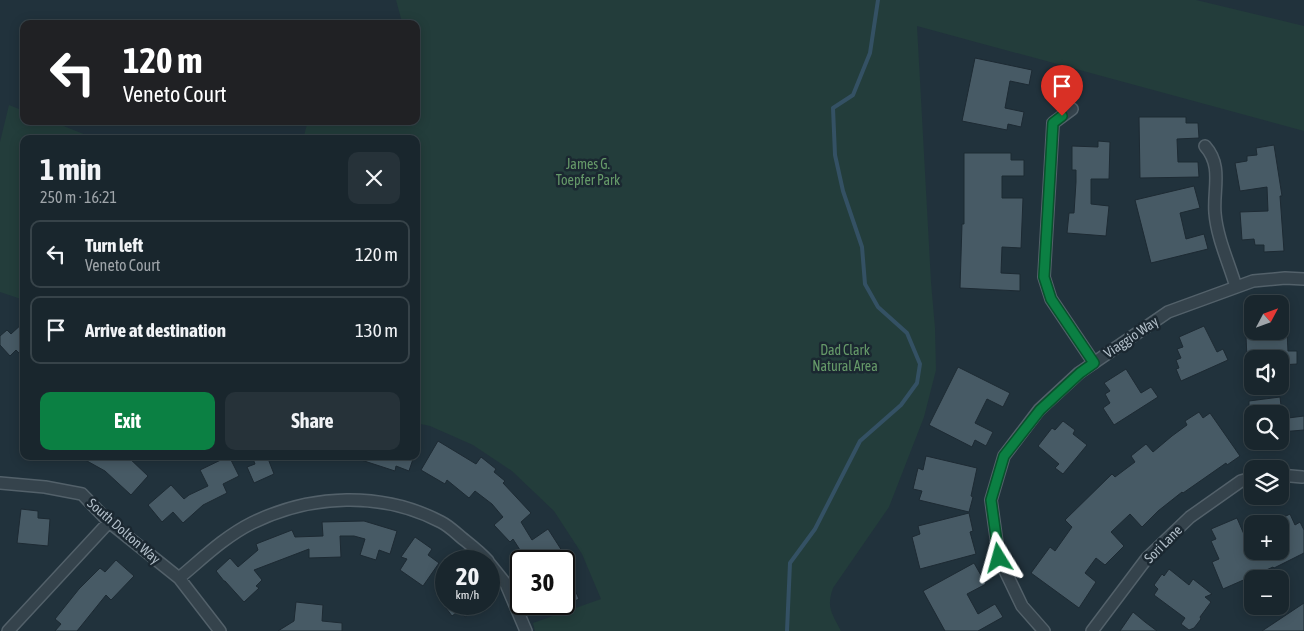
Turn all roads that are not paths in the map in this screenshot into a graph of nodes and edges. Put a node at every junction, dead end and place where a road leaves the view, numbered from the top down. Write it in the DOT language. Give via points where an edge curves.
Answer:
graph roads {
  1 [pos="1072,109"];
  2 [pos="1205,146"];
  3 [pos="1304,279"];
  4 [pos="1236,287"];
  5 [pos="1094,363"];
  6 [pos="1289,476"];
  7 [pos="1302,477"];
  8 [pos="1244,480"];
  9 [pos="0,483"];
  10 [pos="109,522"];
  11 [pos="477,550"];
  12 [pos="500,577"];
  13 [pos="179,578"];
  14 [pos="8,631"];
  15 [pos="220,631"];
  16 [pos="526,631"];
  17 [pos="1044,631"];
  18 [pos="1092,631"];
  1 -- 5 [label="street" via="1053,123 1044,277 1051,299"];
  2 -- 4 [label="street" via="1212,153 1216,165 1215,213"];
  3 -- 4 [label="street, Viaggio Way" via="1253,281"];
  4 -- 5 [label="street, Viaggio Way" via="1168,312"];
  5 -- 17 [label="street, Viaggio Way" via="1040,410 1004,456 991,500 999,558 1022,606"];
  6 -- 7 [label="street"];
  8 -- 18 [label="street, Sori Lane" via="1190,517 1147,558"];
  9 -- 10 [label="street, South Dolton Way" via="82,494"];
  10 -- 13 [label="street, South Dolton Way"];
  10 -- 14 [label="street"];
  11 -- 13 [label="street" via="443,523 408,508 359,499 318,501 286,509 251,524 218,544"];
  12 -- 16 [label="street"];
  13 -- 15 [label="street, South Dolton Way"];
}
